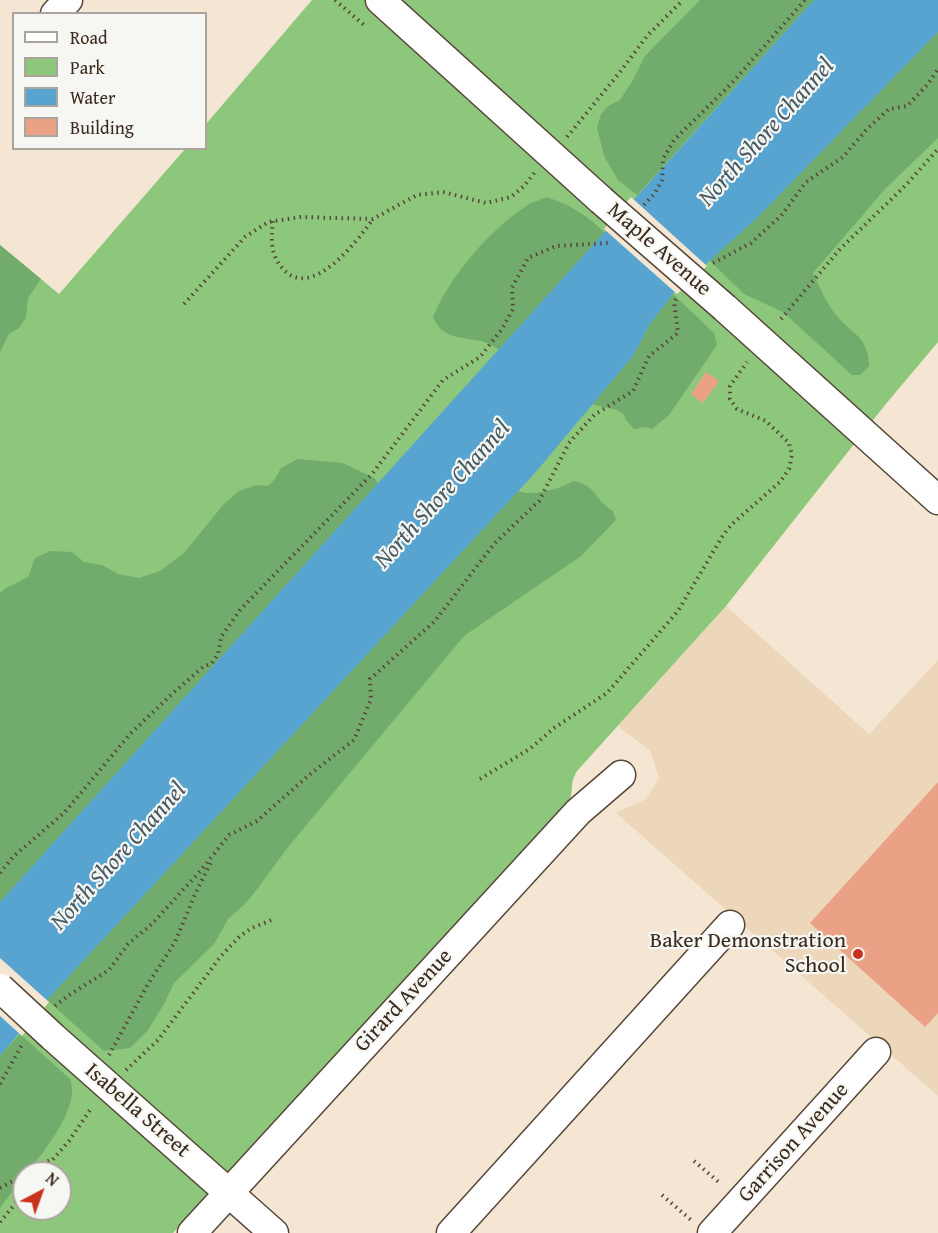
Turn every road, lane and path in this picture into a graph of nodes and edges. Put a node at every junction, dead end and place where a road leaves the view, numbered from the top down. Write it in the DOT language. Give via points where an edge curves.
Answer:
graph roads {
  1 [pos="68,0"];
  2 [pos="380,0"];
  3 [pos="683,0"];
  4 [pos="805,0"];
  5 [pos="57,12"];
  6 [pos="938,69"];
  7 [pos="562,142"];
  8 [pos="938,149"];
  9 [pos="537,170"];
  10 [pos="639,210"];
  11 [pos="373,219"];
  12 [pos="273,221"];
  13 [pos="616,235"];
  14 [pos="708,266"];
  15 [pos="679,296"];
  16 [pos="184,304"];
  17 [pos="781,320"];
  18 [pos="752,357"];
  19 [pos="938,500"];
  20 [pos="621,775"];
  21 [pos="480,780"];
  22 [pos="216,852"];
  23 [pos="0,873"];
  24 [pos="274,919"];
  25 [pos="730,925"];
  26 [pos="0,988"];
  27 [pos="50,1024"];
  28 [pos="25,1040"];
  29 [pos="876,1052"];
  30 [pos="108,1057"];
  31 [pos="121,1074"];
  32 [pos="0,1084"];
  33 [pos="98,1099"];
  34 [pos="55,1158"];
  35 [pos="50,1161"];
  36 [pos="52,1161"];
  37 [pos="694,1161"];
  38 [pos="728,1190"];
  39 [pos="229,1193"];
  40 [pos="662,1195"];
  41 [pos="12,1208"];
  42 [pos="0,1222"];
  43 [pos="704,1229"];
  44 [pos="192,1233"];
  45 [pos="274,1233"];
  46 [pos="451,1233"];
  1 -- 5 [label="street"];
  2 -- 19 [label="street, Maple Avenue, bridge"];
  3 -- 7 [label="path" via="647,36"];
  4 -- 10 [label="path" via="731,84 674,140 663,159 662,180"];
  6 -- 14 [label="path" via="907,106 889,109 843,157 806,182 781,216 751,243"];
  8 -- 17 [label="path" via="840,249"];
  9 -- 11 [label="path" via="512,197 486,203 443,192 417,195"];
  11 -- 12 [label="path" via="301,217"];
  11 -- 12 [label="path" via="352,248 330,267 301,278 294,278 275,260 271,241"];
  12 -- 16 [label="path" via="245,237"];
  13 -- 23 [label="path" via="608,243 556,246 528,258 512,288 513,309 480,357 443,380 372,474 240,610 221,637 212,663 130,734 65,812"];
  15 -- 22 [label="path" via="674,302 678,333 649,357 633,391 594,415 569,443 539,501 494,544 434,622 370,679 370,699 354,740 257,821 229,835"];
  18 -- 21 [label="path" via="730,386 730,399 737,409 766,421 789,443 789,469 780,483 731,525 678,611 607,693"];
  20 -- 39 [label="street, Girard Avenue" via="578,812"];
  22 -- 27 [label="path" via="152,924 128,944 109,970 69,995"];
  22 -- 30 [label="path" via="175,942"];
  24 -- 31 [label="path" via="252,928 221,956 158,1040"];
  25 -- 46 [label="street"];
  26 -- 27 [label="street, Isabella Street, bridge"];
  27 -- 39 [label="street, Isabella Street"];
  28 -- 32 [label="path"];
  29 -- 43 [label="street, Garrison Avenue"];
  33 -- 34 [label="path"];
  34 -- 35 [label="path"];
  34 -- 36 [label="path"];
  37 -- 38 [label="path"];
  39 -- 44 [label="street, Girard Avenue"];
  39 -- 45 [label="street, Isabella Street"];
  40 -- 43 [label="path"];
  41 -- 42 [label="path"];
}
